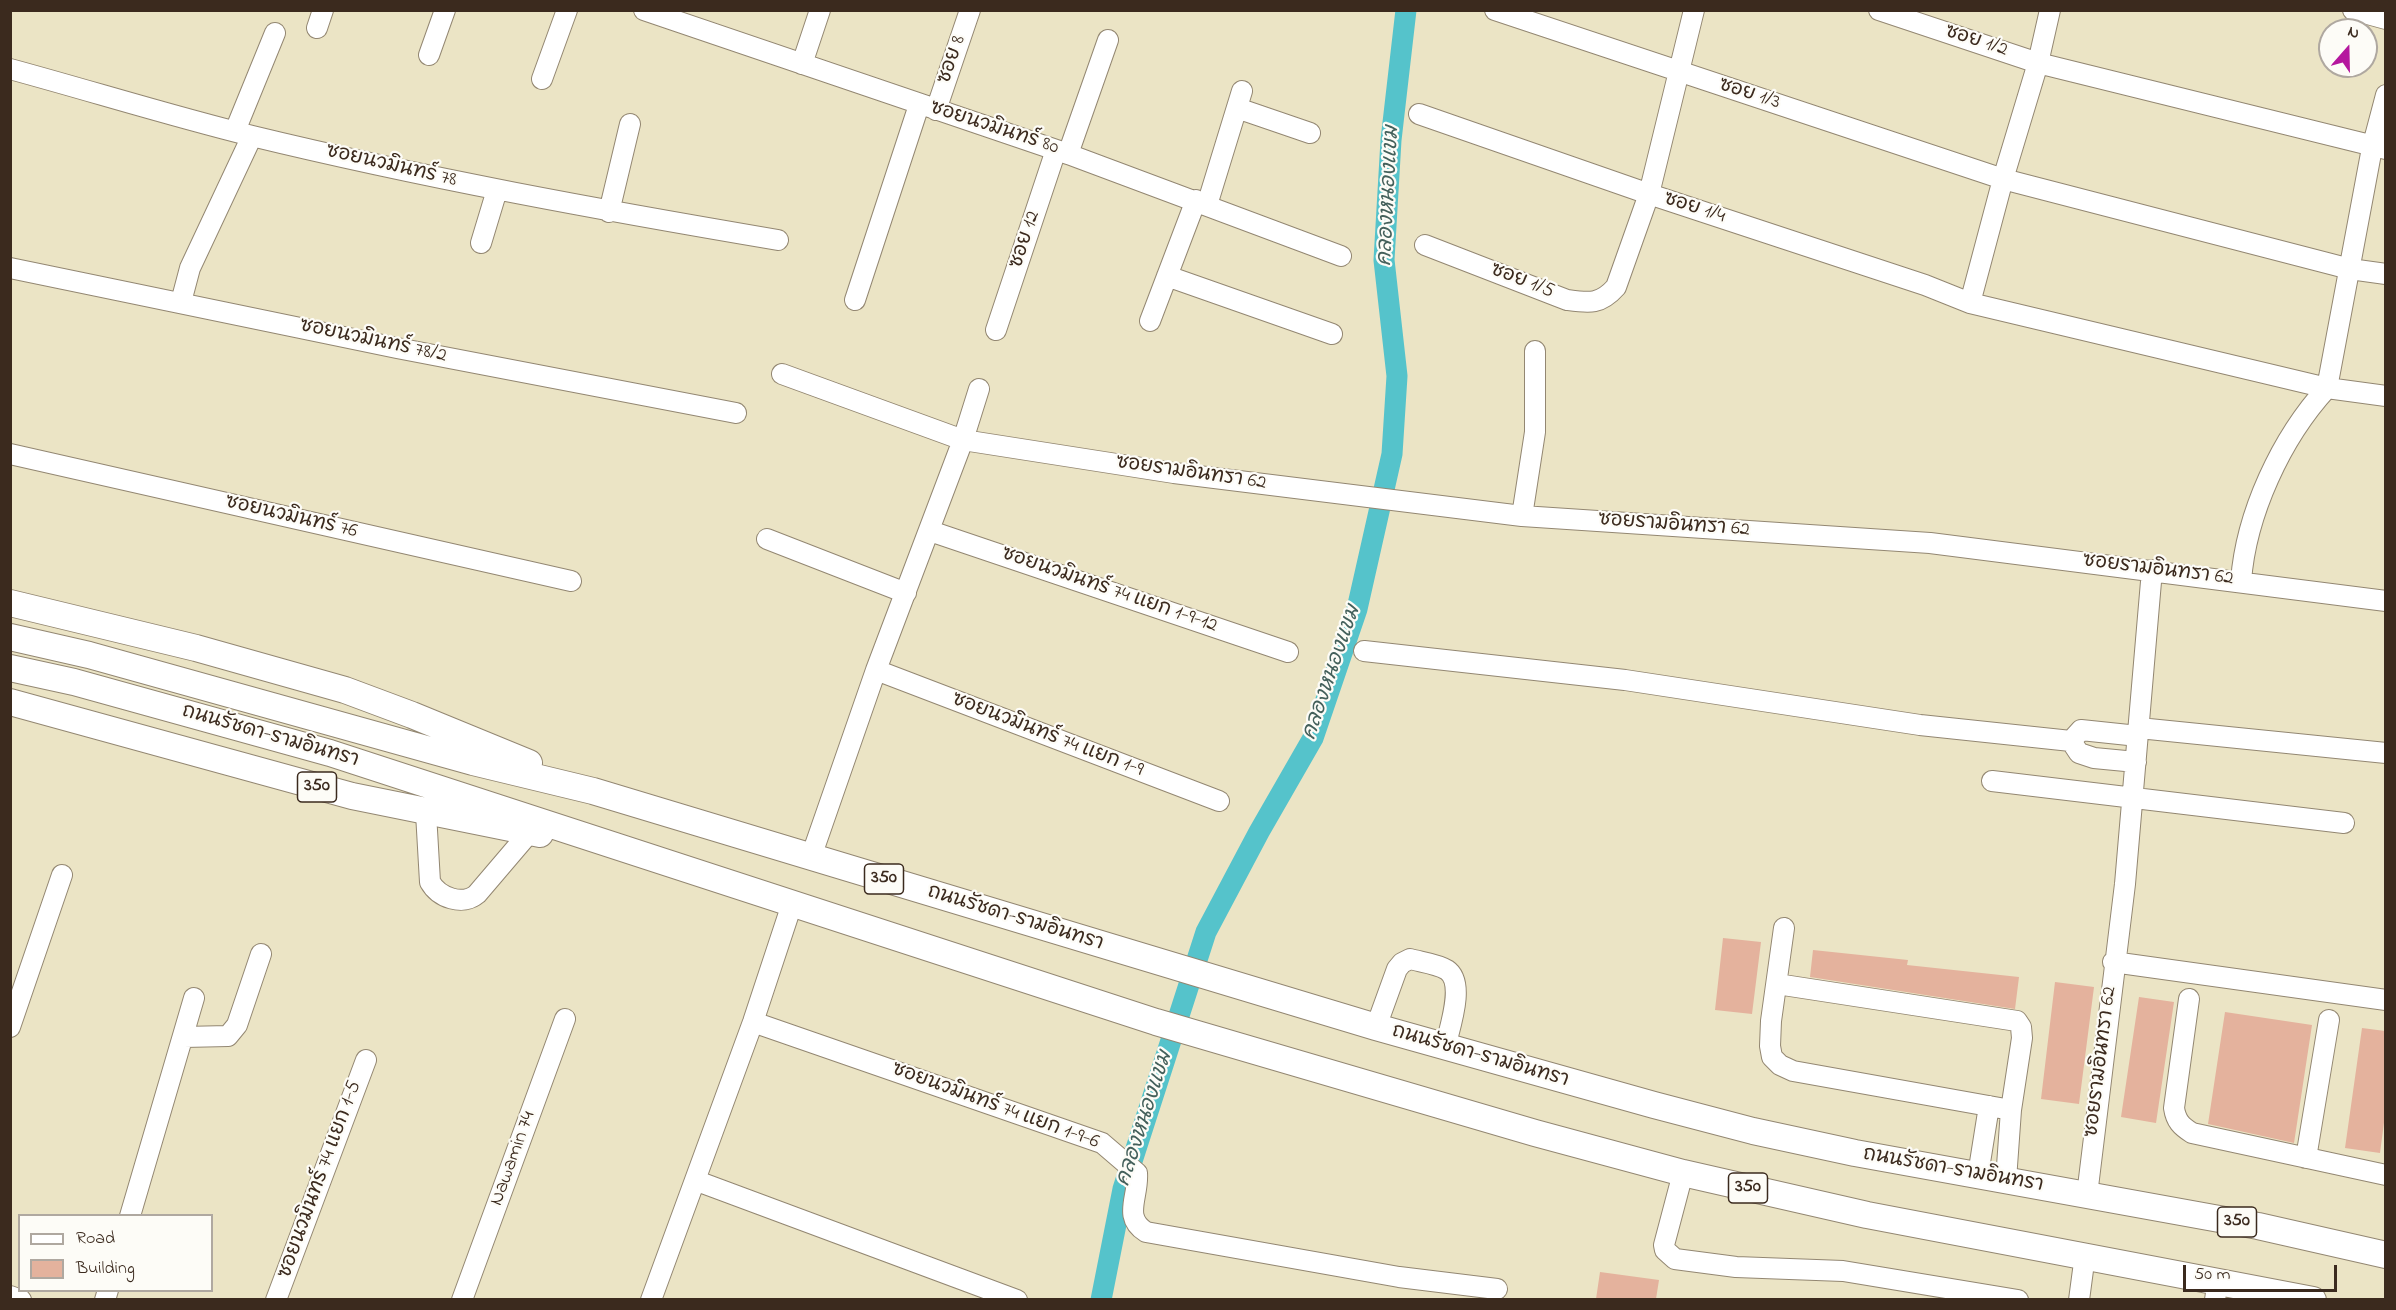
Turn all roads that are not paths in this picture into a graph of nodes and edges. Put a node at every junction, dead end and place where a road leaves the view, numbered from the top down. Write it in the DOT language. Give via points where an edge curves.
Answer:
graph roads {
  1 [pos="445,10"];
  2 [pos="567,10"];
  3 [pos="644,10"];
  4 [pos="820,10"];
  5 [pos="970,10"];
  6 [pos="1495,10"];
  7 [pos="1694,10"];
  8 [pos="1879,10"];
  9 [pos="2050,10"];
  10 [pos="2353,10"];
  11 [pos="671,15"];
  12 [pos="2385,19"];
  13 [pos="275,33"];
  14 [pos="1108,40"];
  15 [pos="429,55"];
  16 [pos="2038,63"];
  17 [pos="802,64"];
  18 [pos="10,69"];
  19 [pos="1680,72"];
  20 [pos="542,79"];
  21 [pos="2385,95"];
  22 [pos="928,107"];
  23 [pos="1419,114"];
  24 [pos="630,124"];
  25 [pos="244,133"];
  26 [pos="1310,133"];
  27 [pos="2379,148"];
  28 [pos="1062,152"];
  29 [pos="2003,179"];
  30 [pos="496,190"];
  31 [pos="1649,194"];
  32 [pos="1202,202"];
  33 [pos="609,212"];
  34 [pos="778,240"];
  35 [pos="481,243"];
  36 [pos="1425,245"];
  37 [pos="1341,256"];
  38 [pos="10,268"];
  39 [pos="2350,269"];
  40 [pos="2385,274"];
  41 [pos="1167,276"];
  42 [pos="855,300"];
  43 [pos="181,302"];
  44 [pos="1970,303"];
  45 [pos="1150,321"];
  46 [pos="996,330"];
  47 [pos="1332,334"];
  48 [pos="1535,351"];
  49 [pos="782,374"];
  50 [pos="2327,388"];
  51 [pos="979,389"];
  52 [pos="2385,396"];
  53 [pos="736,413"];
  54 [pos="966,432"];
  55 [pos="10,454"];
  56 [pos="1522,516"];
  57 [pos="930,531"];
  58 [pos="767,539"];
  59 [pos="2152,570"];
  60 [pos="571,581"];
  61 [pos="2241,581"];
  62 [pos="906,593"];
  63 [pos="2385,601"];
  64 [pos="10,603"];
  65 [pos="10,637"];
  66 [pos="1364,651"];
  67 [pos="1288,652"];
  68 [pos="10,668"];
  69 [pos="876,670"];
  70 [pos="10,702"];
  71 [pos="2139,726"];
  72 [pos="2072,741"];
  73 [pos="2385,753"];
  74 [pos="2136,762"];
  75 [pos="1992,781"];
  76 [pos="592,791"];
  77 [pos="2133,797"];
  78 [pos="1219,801"];
  79 [pos="426,813"];
  80 [pos="2344,823"];
  81 [pos="529,833"];
  82 [pos="629,849"];
  83 [pos="811,857"];
  84 [pos="62,875"];
  85 [pos="792,904"];
  86 [pos="1784,928"];
  87 [pos="261,954"];
  88 [pos="2114,962"];
  89 [pos="1777,984"];
  90 [pos="194,998"];
  91 [pos="2189,999"];
  92 [pos="2385,1000"];
  93 [pos="565,1019"];
  94 [pos="2329,1020"];
  95 [pos="753,1022"];
  96 [pos="10,1027"];
  97 [pos="1376,1027"];
  98 [pos="184,1037"];
  99 [pos="1445,1048"];
  100 [pos="366,1060"];
  101 [pos="1989,1106"];
  102 [pos="2012,1110"];
  103 [pos="2306,1158"];
  104 [pos="1683,1173"];
  105 [pos="1978,1175"];
  106 [pos="2385,1175"];
  107 [pos="2006,1180"];
  108 [pos="697,1181"];
  109 [pos="2087,1195"];
  110 [pos="130,1214"];
  111 [pos="2085,1255"];
  112 [pos="2385,1255"];
  113 [pos="1497,1289"];
  114 [pos="2217,1290"];
  115 [pos="10,1296"];
  116 [pos="21,1299"];
  117 [pos="276,1299"];
  118 [pos="462,1299"];
  119 [pos="651,1299"];
  120 [pos="1017,1299"];
  121 [pos="2018,1299"];
  122 [pos="2079,1299"];
  123 [pos="2313,1299"];
  1 -- 15 [label="street"];
  2 -- 20 [label="street"];
  3 -- 11 [label="street, ซอยนวมินทร์ 80"];
  4 -- 17 [label="street"];
  5 -- 22 [label="street, ซอย 8"];
  6 -- 19 [label="street, ซอย 1/3"];
  7 -- 19 [label="street"];
  8 -- 16 [label="street, ซอย 1/2"];
  9 -- 16 [label="street"];
  10 -- 12 [label="street"];
  11 -- 17 [label="street, ซอยนวมินทร์ 80"];
  13 -- 25 [label="street"];
  14 -- 28 [label="street, ซอย 12"];
  16 -- 27 [label="street, ซอย 1/2"];
  16 -- 29 [label="street"];
  17 -- 22 [label="street, ซอยนวมินทร์ 80"];
  18 -- 25 [label="street, ซอยนวมินทร์ 78"];
  19 -- 29 [label="street, ซอย 1/3"];
  19 -- 31 [label="street"];
  21 -- 27 [label="street"];
  22 -- 28 [label="street, ซอยนวมินทร์ 80"];
  22 -- 42 [label="street, ซอย 8"];
  23 -- 31 [label="street, ซอย 1/4"];
  24 -- 33 [label="street"];
  25 -- 30 [label="street, ซอยนวมินทร์ 78"];
  25 -- 43 [label="street" via="190,268"];
  26 -- 32 [label="street" via="1240,99"];
  27 -- 39 [label="street"];
  28 -- 32 [label="street, ซอยนวมินทร์ 80"];
  28 -- 46 [label="street, ซอย 12"];
  29 -- 39 [label="street, ซอย 1/3"];
  29 -- 44 [label="street"];
  30 -- 33 [label="street, ซอยนวมินทร์ 78"];
  30 -- 35 [label="street"];
  31 -- 36 [label="street, ซอย 1/5" via="1616,287 1606,298 1588,303 1567,300"];
  31 -- 44 [label="street, ซอย 1/4"];
  32 -- 37 [label="street, ซอยนวมินทร์ 80"];
  32 -- 41 [label="street"];
  33 -- 34 [label="street, ซอยนวมินทร์ 78"];
  38 -- 43 [label="street, ซอยนวมินทร์ 78/2"];
  39 -- 40 [label="street, ซอย 1/3"];
  39 -- 50 [label="street"];
  41 -- 45 [label="street"];
  41 -- 47 [label="street"];
  43 -- 53 [label="street, ซอยนวมินทร์ 78/2"];
  44 -- 50 [label="street, ซอย 1/4"];
  48 -- 56 [label="street" via="1535,432"];
  49 -- 54 [label="street, ซอยรามอินทรา 62"];
  50 -- 52 [label="street, ซอย 1/4"];
  50 -- 61 [label="street" via="2310,407 2272,469 2254,517"];
  51 -- 54 [label="street"];
  54 -- 56 [label="street, ซอยรามอินทรา 62" via="1174,473"];
  54 -- 57 [label="street"];
  55 -- 60 [label="street, ซอยนวมินทร์ 76"];
  56 -- 59 [label="street, ซอยรามอินทรา 62" via="1930,543"];
  57 -- 62 [label="street"];
  57 -- 67 [label="street, ซอยนวมินทร์ 74 แยก 1-9-12"];
  58 -- 62 [label="street"];
  59 -- 61 [label="street, ซอยรามอินทรา 62"];
  59 -- 71 [label="street, ซอยรามอินทรา 62"];
  61 -- 63 [label="street, ซอยรามอินทรา 62"];
  62 -- 69 [label="street"];
  64 -- 76 [label="main road, ถนนรัชดา-รามอินทรา / 350" via="196,648 345,690"];
  65 -- 76 [label="main road, ถนนรัชดา-รามอินทรา / 350"];
  66 -- 72 [label="street" via="1625,680 1920,725"];
  68 -- 82 [label="main road, ถนนรัชดา-รามอินทรา / 350" via="330,753"];
  69 -- 78 [label="street, ซอยนวมินทร์ 74 แยก 1-9"];
  69 -- 83 [label="street"];
  70 -- 79 [label="main road, ถนนรัชดา-รามอินทรา / 350"];
  71 -- 72 [label="street" via="2081,730"];
  71 -- 73 [label="street"];
  71 -- 74 [label="street, ซอยรามอินทรา 62"];
  72 -- 74 [label="street" via="2079,753 2094,758"];
  74 -- 77 [label="street, ซอยรามอินทรา 62"];
  75 -- 77 [label="street"];
  76 -- 83 [label="main road, ถนนรัชดา-รามอินทรา / 350"];
  77 -- 80 [label="street"];
  77 -- 88 [label="street, ซอยรามอินทรา 62"];
  79 -- 81 [label="main road, ถนนรัชดา-รามอินทรา / 350"];
  79 -- 81 [label="street" via="430,882 442,895 463,900 477,894"];
  81 -- 82 [label="main road, ถนนรัชดา-รามอินทรา / 350"];
  82 -- 85 [label="main road, ถนนรัชดา-รามอินทรา / 350"];
  83 -- 97 [label="main road, ถนนรัชดา-รามอินทรา / 350"];
  84 -- 96 [label="street"];
  85 -- 95 [label="street"];
  85 -- 104 [label="main road, ถนนรัชดา-รามอินทรา / 350" via="1193,1034"];
  86 -- 89 [label="street"];
  87 -- 98 [label="street" via="237,1025 228,1036"];
  88 -- 92 [label="street"];
  88 -- 109 [label="street, ซอยรามอินทรา 62"];
  89 -- 101 [label="street" via="1770,1046 1772,1057 1780,1065 1793,1071"];
  89 -- 102 [label="street" via="2017,1021 2022,1038"];
  90 -- 98 [label="street"];
  91 -- 103 [label="street" via="2174,1108 2176,1119 2192,1133"];
  93 -- 118 [label="street, Nawamin 74"];
  94 -- 103 [label="street"];
  95 -- 108 [label="street"];
  95 -- 113 [label="street, ซอยนวมินทร์ 74 แยก 1-9-6" via="1102,1143 1137,1173 1132,1218 1146,1232 1399,1277"];
  97 -- 99 [label="main road, ถนนรัชดา-รามอินทรา / 350"];
  97 -- 99 [label="street" via="1402,963 1410,959 1447,970 1458,988"];
  98 -- 110 [label="street"];
  99 -- 105 [label="main road, ถนนรัชดา-รามอินทรา / 350" via="1753,1131"];
  100 -- 117 [label="street, ซอยนวมินทร์ 74 แยก 1-5"];
  101 -- 102 [label="street"];
  101 -- 105 [label="street"];
  102 -- 107 [label="street"];
  103 -- 106 [label="street"];
  104 -- 111 [label="main road, ถนนรัชดา-รามอินทรา / 350" via="1968,1236"];
  104 -- 121 [label="street" via="1665,1245 1675,1259 1736,1267 1843,1271"];
  105 -- 107 [label="main road, ถนนรัชดา-รามอินทรา / 350"];
  107 -- 109 [label="main road, ถนนรัชดา-รามอินทรา / 350"];
  108 -- 119 [label="street"];
  108 -- 120 [label="street"];
  109 -- 112 [label="main road, ถนนรัชดา-รามอินทรา / 350" via="2258,1226"];
  111 -- 114 [label="main road, ถนนรัชดา-รามอินทรา / 350"];
  111 -- 122 [label="street"];
  114 -- 123 [label="main road, ถนนรัชดา-รามอินทรา / 350"];
  115 -- 116 [label="street"];
}
